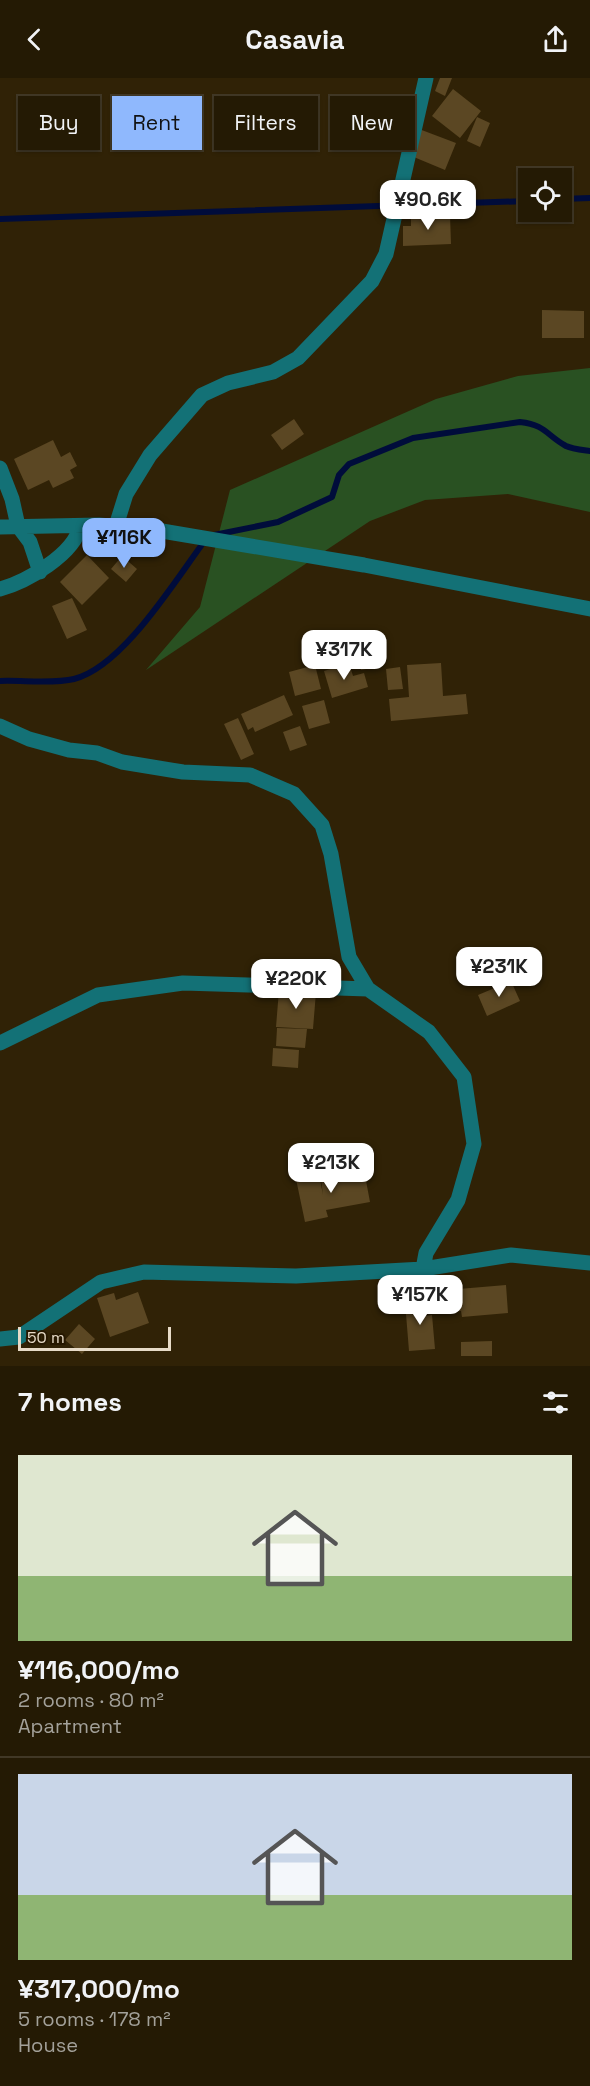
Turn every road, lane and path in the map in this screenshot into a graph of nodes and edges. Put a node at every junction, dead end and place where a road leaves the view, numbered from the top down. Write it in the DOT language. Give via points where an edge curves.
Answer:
graph roads {
  1 [pos="426,78"];
  2 [pos="0,468"];
  3 [pos="18,526"];
  4 [pos="80,526"];
  5 [pos="116,526"];
  6 [pos="0,527"];
  7 [pos="40,572"];
  8 [pos="0,589"];
  9 [pos="590,609"];
  10 [pos="0,726"];
  11 [pos="368,989"];
  12 [pos="0,1043"];
  13 [pos="590,1263"];
  14 [pos="423,1269"];
  15 [pos="0,1339"];
  1 -- 5 [label="street" via="386,254 372,281 298,358 273,372 228,382 202,395 150,455 126,494"];
  2 -- 3 [label="street"];
  3 -- 4 [label="street"];
  3 -- 6 [label="street"];
  3 -- 7 [label="street" via="30,542"];
  4 -- 5 [label="street"];
  4 -- 7 [label="street" via="78,535"];
  5 -- 9 [label="street" via="364,565"];
  7 -- 8 [label="street"];
  10 -- 11 [label="street" via="29,739 122,762 183,772 250,775 294,794 322,825 331,854 349,957"];
  11 -- 12 [label="street" via="183,983 98,995"];
  11 -- 14 [label="street" via="429,1032 464,1077 474,1144 458,1200 426,1253"];
  13 -- 14 [label="street" via="511,1255"];
  14 -- 15 [label="street" via="296,1276 144,1272 101,1282 19,1336"];
}
